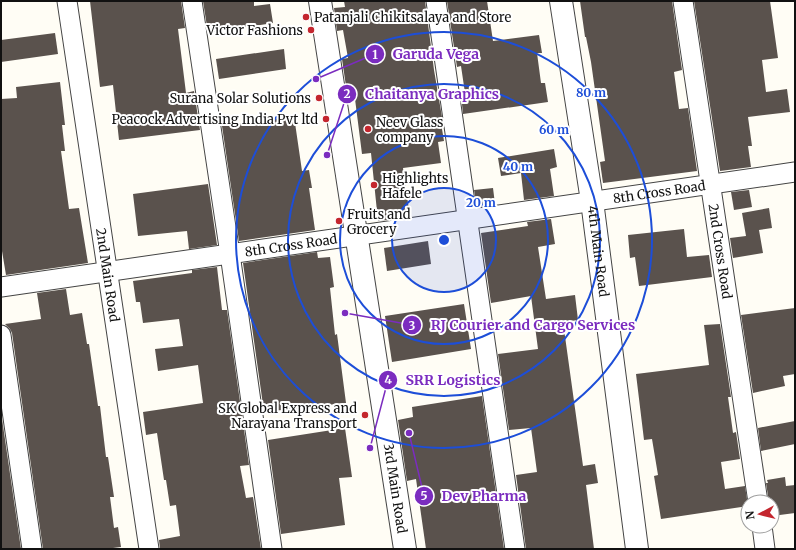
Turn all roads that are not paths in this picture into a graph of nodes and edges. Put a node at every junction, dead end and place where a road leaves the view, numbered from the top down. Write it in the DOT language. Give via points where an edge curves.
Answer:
graph roads {
  1 [pos="67,1"];
  2 [pos="192,1"];
  3 [pos="320,1"];
  4 [pos="436,1"];
  5 [pos="561,1"];
  6 [pos="683,1"];
  7 [pos="795,172"];
  8 [pos="711,184"];
  9 [pos="592,201"];
  10 [pos="468,219"];
  11 [pos="357,235"];
  12 [pos="230,254"];
  13 [pos="107,272"];
  14 [pos="1,287"];
  15 [pos="1,335"];
  16 [pos="757,494"];
  17 [pos="763,534"];
  18 [pos="32,549"];
  19 [pos="149,549"];
  20 [pos="272,549"];
  21 [pos="405,549"];
  22 [pos="515,549"];
  23 [pos="637,549"];
  24 [pos="765,549"];
  1 -- 13 [label="street, 2nd Main Road"];
  2 -- 12 [label="street"];
  3 -- 11 [label="street, 3rd Main Road"];
  4 -- 10 [label="street"];
  5 -- 9 [label="street, 4th Main Road"];
  6 -- 8 [label="street, 2nd Cross Road"];
  7 -- 8 [label="street, 8th Cross Road"];
  8 -- 9 [label="street, 8th Cross Road"];
  8 -- 16 [label="street, 2nd Cross Road"];
  9 -- 10 [label="street, 8th Cross Road"];
  9 -- 23 [label="street, 4th Main Road"];
  10 -- 11 [label="street, 8th Cross Road"];
  10 -- 22 [label="street"];
  11 -- 12 [label="street, 8th Cross Road"];
  11 -- 21 [label="street, 3rd Main Road"];
  12 -- 13 [label="street, 8th Cross Road"];
  12 -- 20 [label="street"];
  13 -- 14 [label="street, 8th Cross Road"];
  13 -- 19 [label="street, 2nd Main Road"];
  15 -- 18 [label="street"];
  17 -- 24 [label="street"];
}
